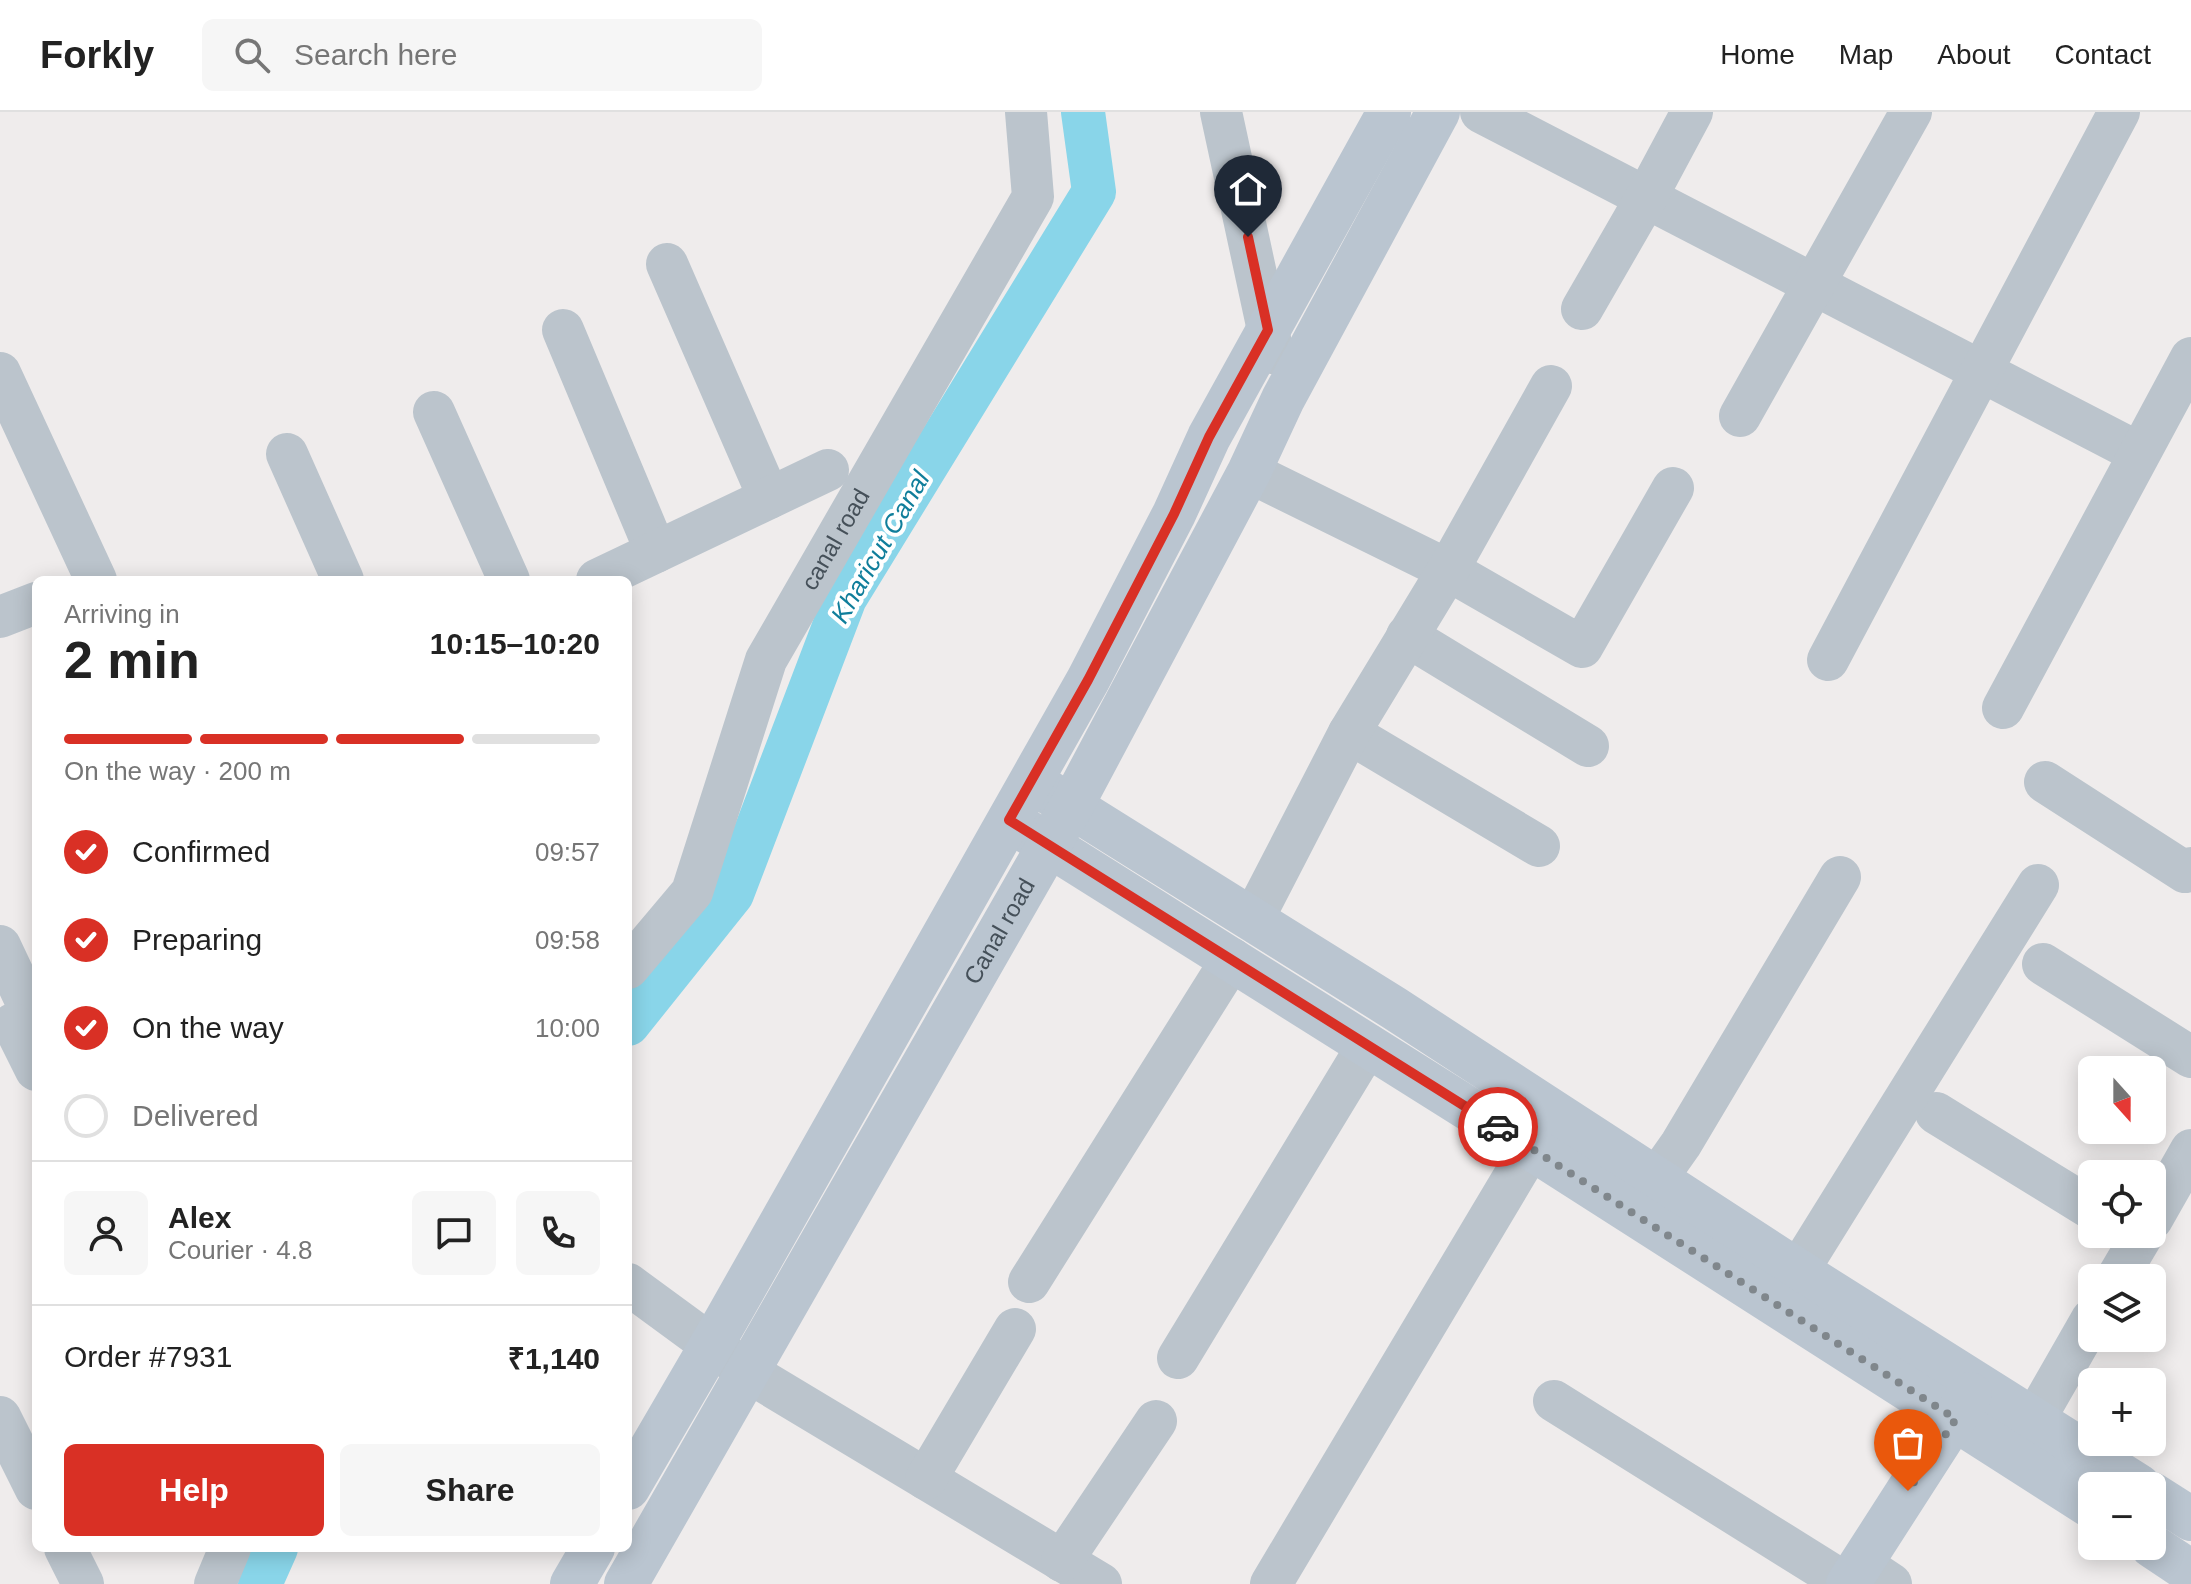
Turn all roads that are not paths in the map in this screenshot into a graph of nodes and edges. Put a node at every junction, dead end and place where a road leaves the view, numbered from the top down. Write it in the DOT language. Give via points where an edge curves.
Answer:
graph roads {
  1 [pos="1026,112"];
  2 [pos="1221,112"];
  3 [pos="1389,112"];
  4 [pos="1438,112"];
  5 [pos="1481,112"];
  6 [pos="1692,112"];
  7 [pos="1911,112"];
  8 [pos="2119,112"];
  9 [pos="1646,198"];
  10 [pos="667,264"];
  11 [pos="1816,285"];
  12 [pos="1582,309"];
  13 [pos="563,330"];
  14 [pos="1268,330"];
  15 [pos="2191,358"];
  16 [pos="1982,371"];
  17 [pos="0,373"];
  18 [pos="1551,386"];
  19 [pos="1283,399"];
  20 [pos="434,412"];
  21 [pos="1740,416"];
  22 [pos="2139,453"];
  23 [pos="287,454"];
  24 [pos="828,470"];
  25 [pos="1249,472"];
  26 [pos="1673,488"];
  27 [pos="769,498"];
  28 [pos="656,552"];
  29 [pos="1448,570"];
  30 [pos="94,576"];
  31 [pos="341,576"];
  32 [pos="507,576"];
  33 [pos="605,576"];
  34 [pos="32,605"];
  35 [pos="0,617"];
  36 [pos="1407,636"];
  37 [pos="1828,660"];
  38 [pos="2003,708"];
  39 [pos="1349,733"];
  40 [pos="1588,746"];
  41 [pos="1030,782"];
  42 [pos="2045,782"];
  43 [pos="1072,805"];
  44 [pos="1009,820"];
  45 [pos="1048,844"];
  46 [pos="1539,846"];
  47 [pos="2191,868"];
  48 [pos="1840,877"];
  49 [pos="2038,885"];
  50 [pos="1253,919"];
  51 [pos="0,946"];
  52 [pos="1232,959"];
  53 [pos="632,963"];
  54 [pos="2043,964"];
  55 [pos="20,1020"];
  56 [pos="1368,1045"];
  57 [pos="2191,1057"];
  58 [pos="32,1058"];
  59 [pos="1936,1113"];
  60 [pos="1531,1148"];
  61 [pos="2191,1150"];
  62 [pos="1657,1178"];
  63 [pos="2166,1199"];
  64 [pos="2078,1200"];
  65 [pos="1798,1271"];
  66 [pos="1029,1282"];
  67 [pos="632,1287"];
  68 [pos="1015,1329"];
  69 [pos="2078,1344"];
  70 [pos="712,1345"];
  71 [pos="1178,1358"];
  72 [pos="748,1372"];
  73 [pos="1977,1382"];
  74 [pos="1554,1401"];
  75 [pos="0,1417"];
  76 [pos="1956,1419"];
  77 [pos="1156,1421"];
  78 [pos="2024,1438"];
  79 [pos="2105,1472"];
  80 [pos="926,1479"];
  81 [pos="32,1481"];
  82 [pos="632,1481"];
  83 [pos="2078,1493"];
  84 [pos="2166,1503"];
  85 [pos="2191,1519"];
  86 [pos="67,1552"];
  87 [pos="228,1552"];
  88 [pos="591,1552"];
  89 [pos="2166,1555"];
  90 [pos="1062,1561"];
  91 [pos="2191,1572"];
  92 [pos="1862,1579"];
  93 [pos="83,1584"];
  94 [pos="215,1584"];
  95 [pos="572,1584"];
  96 [pos="626,1584"];
  97 [pos="1101,1584"];
  98 [pos="1271,1584"];
  1 -- 53 [label="street, canal road" via="1033,197 766,660 692,892"];
  2 -- 14 [label="street"];
  3 -- 14 [label="street"];
  4 -- 19 [label="street, Canal road"];
  5 -- 9 [label="street"];
  6 -- 9 [label="street"];
  7 -- 11 [label="street"];
  8 -- 16 [label="street"];
  9 -- 11 [label="street"];
  9 -- 12 [label="street"];
  10 -- 27 [label="street"];
  11 -- 16 [label="street"];
  11 -- 21 [label="street"];
  13 -- 28 [label="street"];
  14 -- 19 [label="street"];
  14 -- 41 [label="street"];
  15 -- 22 [label="street"];
  16 -- 22 [label="street"];
  16 -- 37 [label="street"];
  17 -- 30 [label="street"];
  18 -- 29 [label="street"];
  19 -- 25 [label="street, Canal road"];
  20 -- 32 [label="street"];
  22 -- 38 [label="street"];
  23 -- 31 [label="street"];
  24 -- 27 [label="street"];
  25 -- 29 [label="street"];
  25 -- 43 [label="street, Canal road"];
  26 -- 29 [label="street" via="1582,647"];
  27 -- 28 [label="street"];
  28 -- 33 [label="street"];
  29 -- 36 [label="street"];
  34 -- 35 [label="street"];
  36 -- 39 [label="street"];
  36 -- 40 [label="street"];
  39 -- 46 [label="street"];
  39 -- 50 [label="street"];
  41 -- 43 [label="street"];
  41 -- 44 [label="street"];
  42 -- 47 [label="street" via="2185,872"];
  43 -- 45 [label="street, Canal road"];
  43 -- 50 [label="street"];
  44 -- 45 [label="street"];
  44 -- 70 [label="street"];
  45 -- 52 [label="street"];
  45 -- 72 [label="street, Canal road"];
  48 -- 62 [label="street"];
  49 -- 65 [label="street"];
  50 -- 62 [label="street"];
  51 -- 55 [label="street"];
  52 -- 56 [label="street"];
  52 -- 66 [label="street"];
  54 -- 57 [label="street"];
  55 -- 58 [label="street"];
  56 -- 60 [label="street"];
  56 -- 71 [label="street"];
  59 -- 64 [label="street"];
  60 -- 76 [label="street"];
  60 -- 98 [label="street"];
  61 -- 63 [label="street"];
  62 -- 65 [label="street"];
  65 -- 73 [label="street"];
  67 -- 70 [label="street"];
  68 -- 80 [label="street"];
  69 -- 78 [label="street"];
  70 -- 72 [label="street"];
  70 -- 82 [label="street"];
  72 -- 80 [label="street"];
  72 -- 96 [label="street, Canal road"];
  73 -- 76 [label="street"];
  73 -- 78 [label="street"];
  74 -- 92 [label="street"];
  75 -- 81 [label="street"];
  76 -- 78 [label="street"];
  76 -- 92 [label="street"];
  77 -- 90 [label="street"];
  78 -- 79 [label="street"];
  78 -- 83 [label="street"];
  80 -- 90 [label="street"];
  84 -- 85 [label="street"];
  86 -- 93 [label="street"];
  87 -- 94 [label="street"];
  88 -- 95 [label="street"];
  89 -- 91 [label="street"];
  90 -- 97 [label="street"];
}
